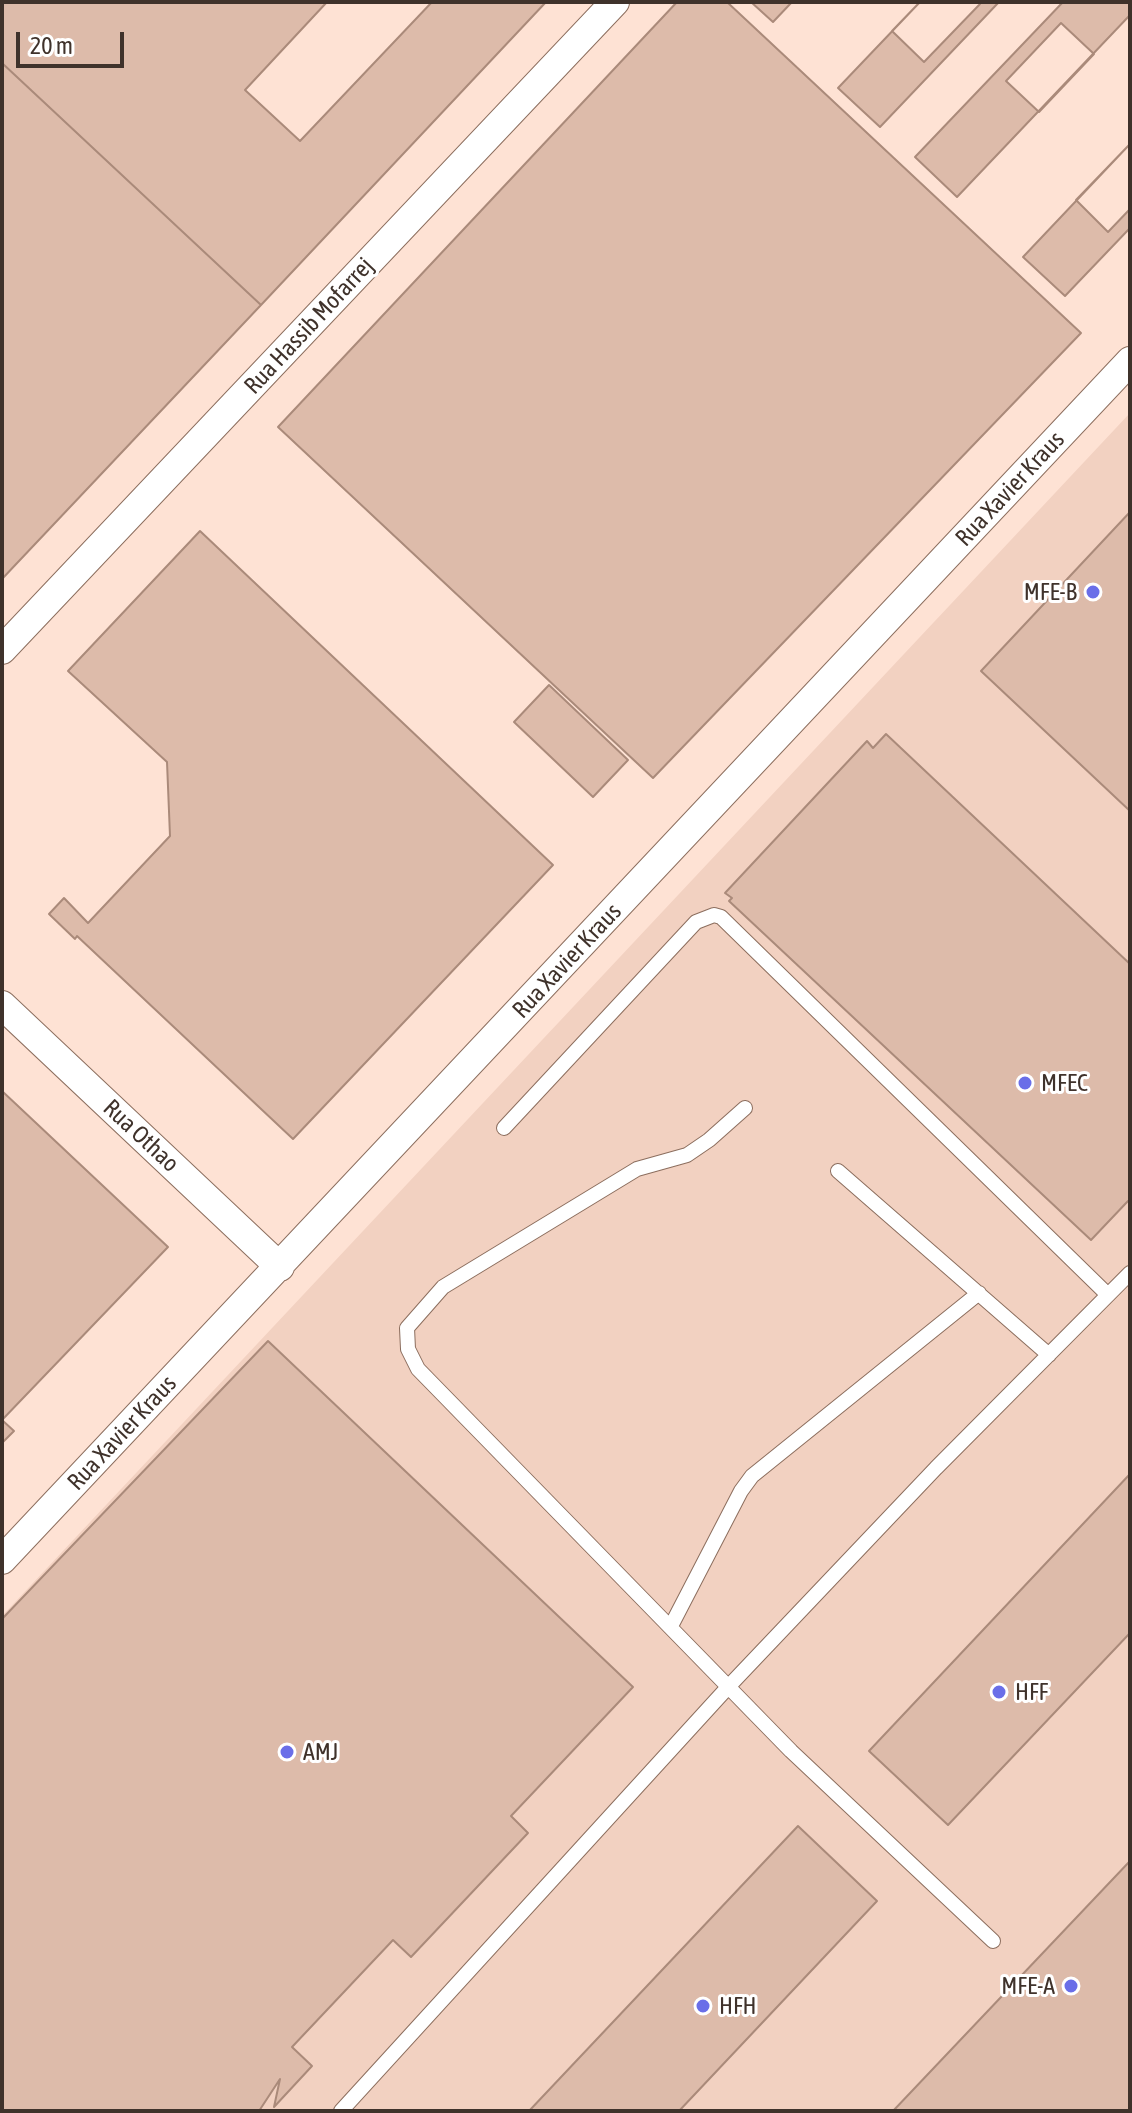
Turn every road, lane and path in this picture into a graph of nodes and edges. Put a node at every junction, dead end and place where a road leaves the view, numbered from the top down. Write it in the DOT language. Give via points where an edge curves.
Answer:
graph roads {
  1 [pos="615,2"];
  2 [pos="1130,361"];
  3 [pos="2,650"];
  4 [pos="2,1005"];
  5 [pos="745,1108"];
  6 [pos="504,1128"];
  7 [pos="838,1171"];
  8 [pos="280,1267"];
  9 [pos="1130,1273"];
  10 [pos="979,1293"];
  11 [pos="1108,1295"];
  12 [pos="1049,1355"];
  13 [pos="2,1560"];
  14 [pos="671,1626"];
  15 [pos="729,1686"];
  16 [pos="993,1941"];
  17 [pos="341,2111"];
  1 -- 3 [label="street, Rua Hassib Mofarrej"];
  2 -- 8 [label="street, Rua Xavier Kraus"];
  4 -- 8 [label="street, Rua Othao"];
  5 -- 14 [label="lane" via="687,1155 637,1169 443,1287 407,1328 408,1349 418,1369"];
  6 -- 11 [label="lane" via="696,922 714,915"];
  7 -- 10 [label="lane"];
  8 -- 13 [label="street, Rua Xavier Kraus"];
  9 -- 11 [label="lane"];
  10 -- 12 [label="lane"];
  10 -- 14 [label="lane" via="752,1476"];
  11 -- 12 [label="lane"];
  12 -- 15 [label="lane"];
  14 -- 15 [label="lane"];
  15 -- 16 [label="lane"];
  15 -- 17 [label="lane"];
}
